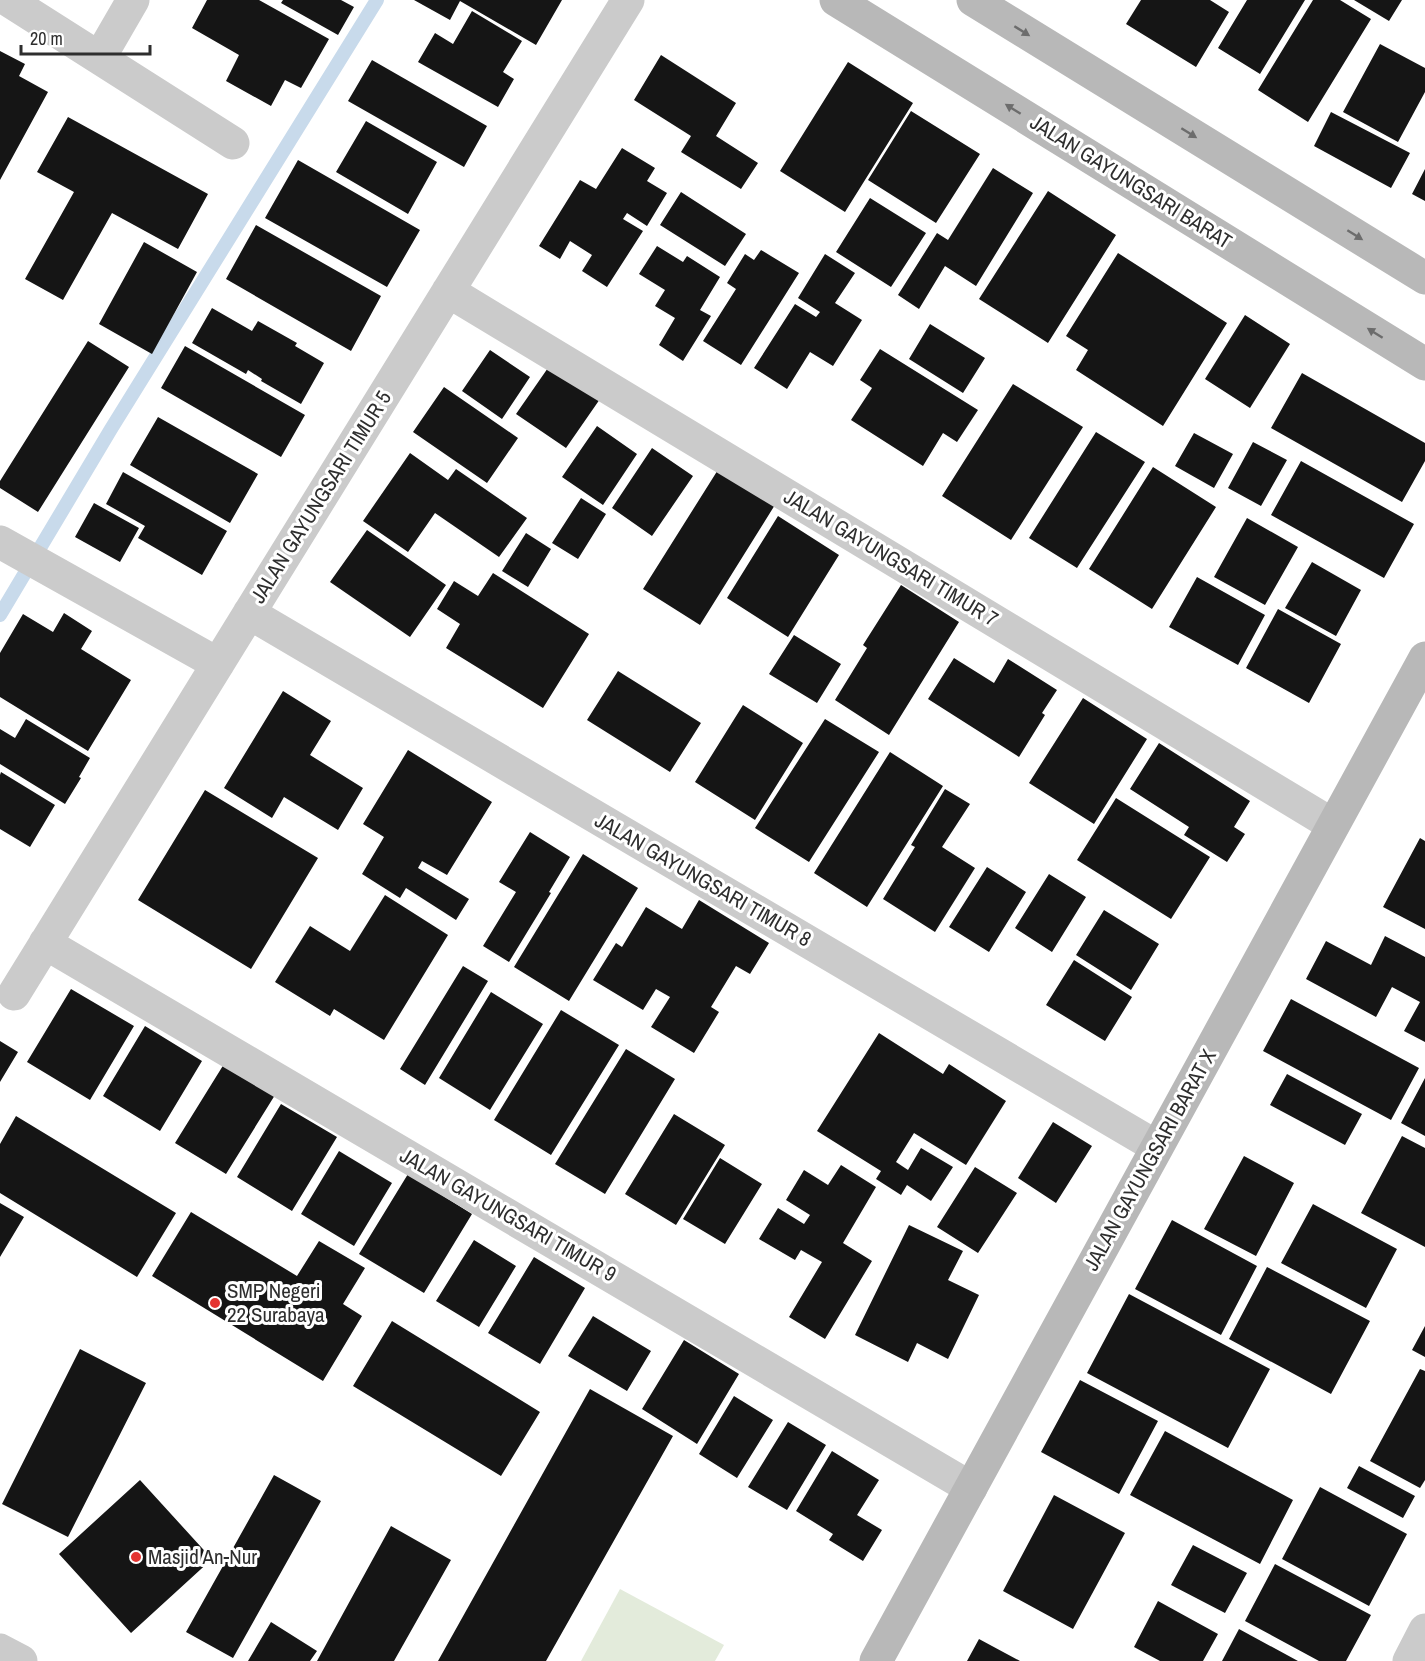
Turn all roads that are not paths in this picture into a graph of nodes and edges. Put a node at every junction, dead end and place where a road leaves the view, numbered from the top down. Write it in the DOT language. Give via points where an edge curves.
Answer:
graph roads {
  1 [pos="8,0"];
  2 [pos="133,0"];
  3 [pos="628,0"];
  4 [pos="836,0"];
  5 [pos="973,0"];
  6 [pos="100,57"];
  7 [pos="233,143"];
  8 [pos="1425,278"];
  9 [pos="448,291"];
  10 [pos="1425,364"];
  11 [pos="4,544"];
  12 [pos="249,613"];
  13 [pos="1425,658"];
  14 [pos="218,664"];
  15 [pos="1333,825"];
  16 [pos="45,944"];
  17 [pos="14,994"];
  18 [pos="1157,1148"];
  19 [pos="971,1488"];
  20 [pos="1425,1630"];
  21 [pos="0,1650"];
  22 [pos="21,1661"];
  23 [pos="876,1661"];
  24 [pos="1408,1661"];
  1 -- 6 [label="street"];
  2 -- 6 [label="street"];
  3 -- 9 [label="street, JALAN GAYUNGSARI TIMUR 5"];
  10 -- 4 [label="street, JALAN GAYUNGSARI BARAT, one-way"];
  5 -- 8 [label="street, one-way"];
  6 -- 7 [label="street"];
  9 -- 12 [label="street, JALAN GAYUNGSARI TIMUR 5"];
  9 -- 15 [label="street, JALAN GAYUNGSARI TIMUR 7"];
  11 -- 14 [label="street"];
  12 -- 14 [label="street, JALAN GAYUNGSARI TIMUR 5"];
  12 -- 18 [label="street, JALAN GAYUNGSARI TIMUR 8"];
  13 -- 15 [label="street, JALAN GAYUNGSARI BARAT X"];
  14 -- 16 [label="street, JALAN GAYUNGSARI TIMUR 5"];
  15 -- 18 [label="street, JALAN GAYUNGSARI BARAT X"];
  16 -- 17 [label="street, JALAN GAYUNGSARI TIMUR 5"];
  16 -- 19 [label="street, JALAN GAYUNGSARI TIMUR 9"];
  18 -- 19 [label="street, JALAN GAYUNGSARI BARAT X"];
  19 -- 23 [label="street, JALAN GAYUNGSARI BARAT X"];
  20 -- 24 [label="street"];
  21 -- 22 [label="street"];
}
